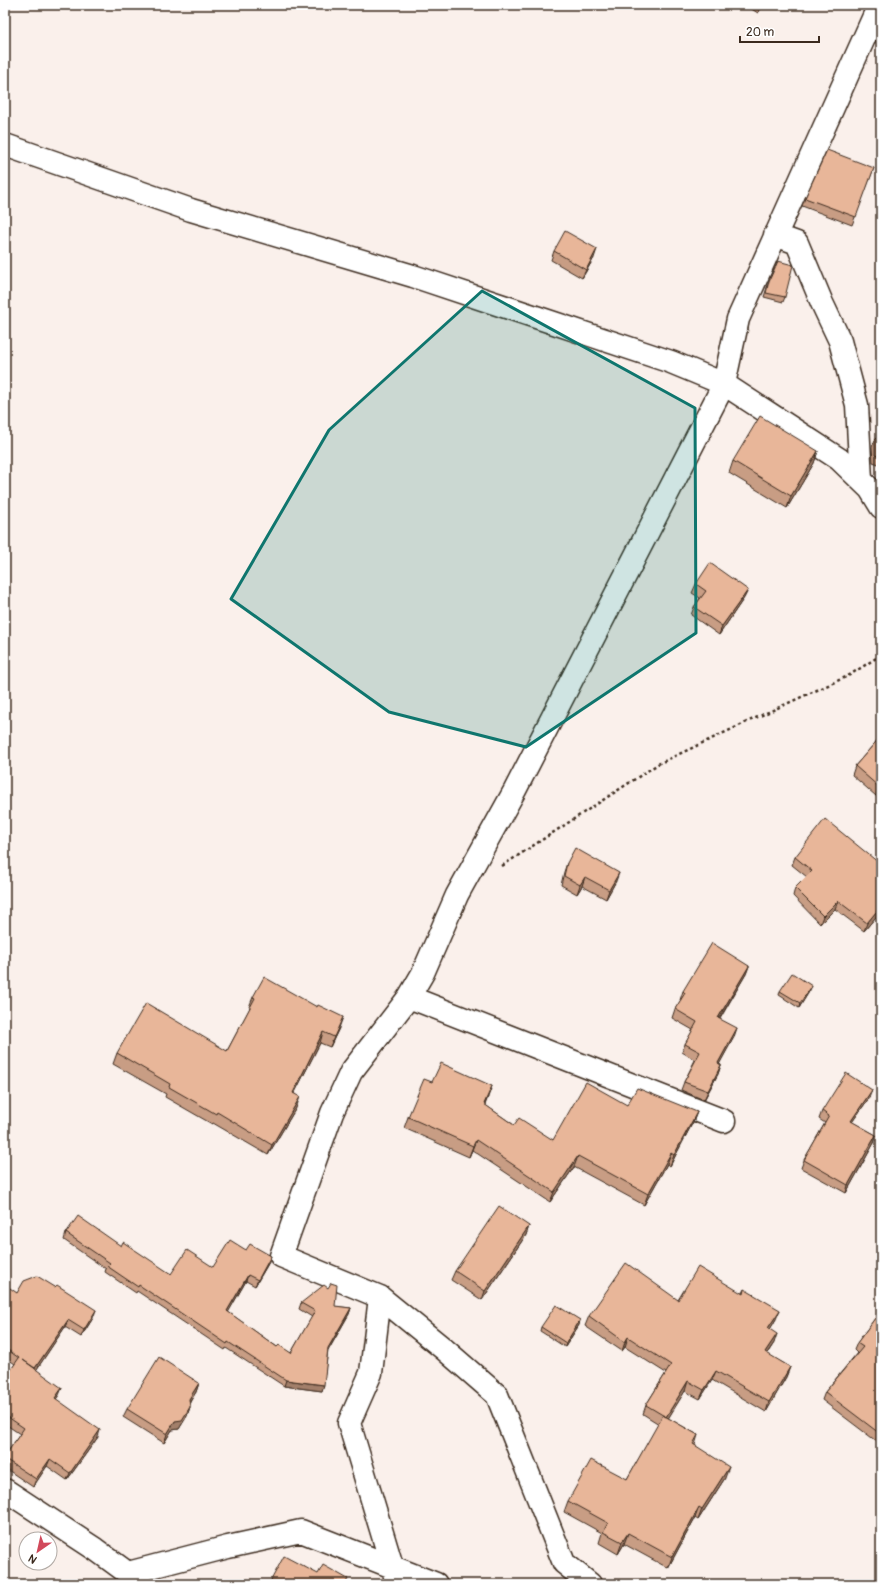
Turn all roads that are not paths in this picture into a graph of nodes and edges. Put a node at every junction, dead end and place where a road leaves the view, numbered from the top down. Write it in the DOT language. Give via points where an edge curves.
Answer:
graph roads {
  1 [pos="879,5"];
  2 [pos="5,144"];
  3 [pos="776,235"];
  4 [pos="724,384"];
  5 [pos="861,480"];
  6 [pos="881,507"];
  7 [pos="409,997"];
  8 [pos="724,1121"];
  9 [pos="380,1297"];
  10 [pos="5,1490"];
  11 [pos="395,1575"];
  12 [pos="135,1579"];
  13 [pos="436,1584"];
  14 [pos="590,1584"];
  1 -- 3 [label="street"];
  2 -- 4 [label="street" via="191,210 413,276 671,362"];
  3 -- 4 [label="street" via="738,319"];
  3 -- 5 [label="street" via="797,244 840,341 857,405"];
  4 -- 5 [label="street" via="839,459"];
  4 -- 7 [label="street" via="515,790 457,896 423,973"];
  5 -- 6 [label="street"];
  7 -- 8 [label="street"];
  7 -- 9 [label="street" via="351,1072 332,1113 281,1256"];
  9 -- 11 [label="street" via="371,1373 350,1423"];
  9 -- 14 [label="street" via="497,1395 564,1563"];
  10 -- 12 [label="street" via="95,1549"];
  11 -- 12 [label="street" via="301,1532 228,1547"];
  11 -- 13 [label="street"];
}
